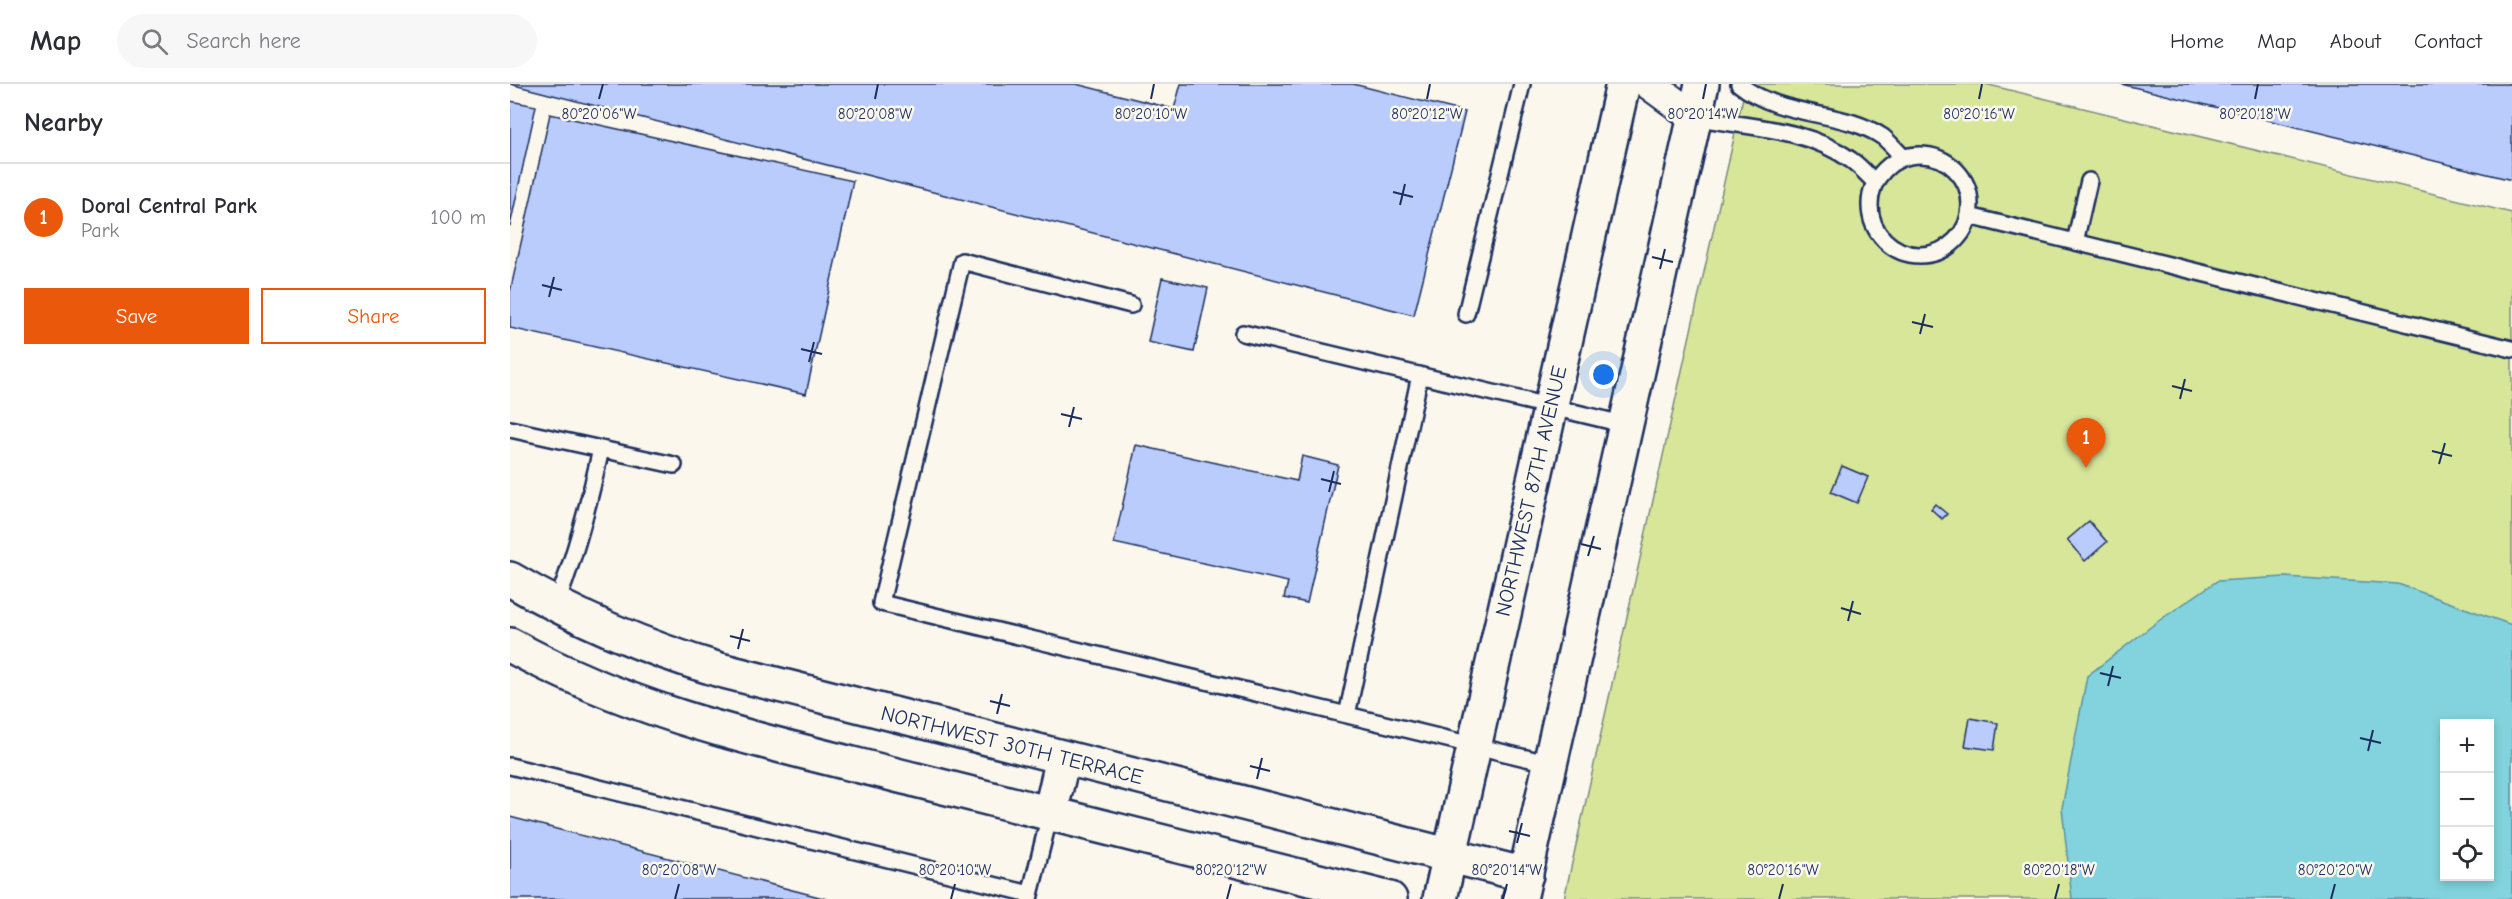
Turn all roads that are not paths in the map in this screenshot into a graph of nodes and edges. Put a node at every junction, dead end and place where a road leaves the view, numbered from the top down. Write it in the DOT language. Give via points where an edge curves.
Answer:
graph roads {
  1 [pos="1522,84"];
  2 [pos="1623,84"];
  3 [pos="1649,84"];
  4 [pos="1702,84"];
  5 [pos="1739,84"];
  6 [pos="1694,117"];
  7 [pos="1903,157"];
  8 [pos="2089,181"];
  9 [pos="1875,182"];
  10 [pos="1969,216"];
  11 [pos="2075,242"];
  12 [pos="1131,305"];
  13 [pos="1466,314"];
  14 [pos="1243,333"];
  15 [pos="2512,349"];
  16 [pos="1420,375"];
  17 [pos="1550,407"];
  18 [pos="1627,425"];
  19 [pos="510,429"];
  20 [pos="601,449"];
  21 [pos="674,465"];
  22 [pos="510,579"];
  23 [pos="556,605"];
  24 [pos="510,645"];
  25 [pos="1347,715"];
  26 [pos="1474,747"];
  27 [pos="1063,758"];
  28 [pos="1551,764"];
  29 [pos="510,766"];
  30 [pos="1050,814"];
  31 [pos="1449,856"];
  32 [pos="1523,887"];
  33 [pos="1029,897"];
  34 [pos="1390,899"];
  35 [pos="1440,899"];
  1 -- 13 [label="lane"];
  2 -- 17 [label="street, NORTHWEST 87TH AVENUE"];
  3 -- 6 [label="street"];
  4 -- 6 [label="street"];
  5 -- 7 [label="lane" via="1762,100 1864,128 1883,137"];
  6 -- 9 [label="lane" via="1810,138 1852,161"];
  6 -- 18 [label="street"];
  7 -- 9 [label="lane" via="1889,165"];
  7 -- 10 [label="lane" via="1936,156 1951,164 1969,192"];
  8 -- 11 [label="lane"];
  9 -- 10 [label="lane" via="1869,209 1873,225 1883,239 1912,255 1929,255 1945,249 1958,239"];
  10 -- 11 [label="lane"];
  11 -- 15 [label="lane"];
  12 -- 25 [label="lane" via="962,261 881,603"];
  14 -- 16 [label="lane"];
  16 -- 17 [label="lane"];
  16 -- 25 [label="lane"];
  17 -- 18 [label="lane"];
  17 -- 26 [label="street, NORTHWEST 87TH AVENUE"];
  18 -- 28 [label="street"];
  19 -- 20 [label="lane"];
  20 -- 21 [label="lane"];
  20 -- 23 [label="lane" via="576,551"];
  22 -- 23 [label="street, NORTHWEST 30TH TERRACE"];
  23 -- 27 [label="street, NORTHWEST 30TH TERRACE" via="608,630 699,664"];
  24 -- 30 [label="street" via="591,684 671,715"];
  25 -- 26 [label="lane"];
  26 -- 28 [label="lane"];
  26 -- 31 [label="street, NORTHWEST 87TH AVENUE"];
  27 -- 30 [label="street"];
  27 -- 31 [label="street, NORTHWEST 30TH TERRACE"];
  28 -- 32 [label="street"];
  29 -- 33 [label="lane"];
  30 -- 33 [label="lane"];
  30 -- 34 [label="street"];
  31 -- 32 [label="street, NORTHWEST 30TH TERRACE"];
  31 -- 35 [label="street, NORTHWEST 87TH AVENUE"];
}
